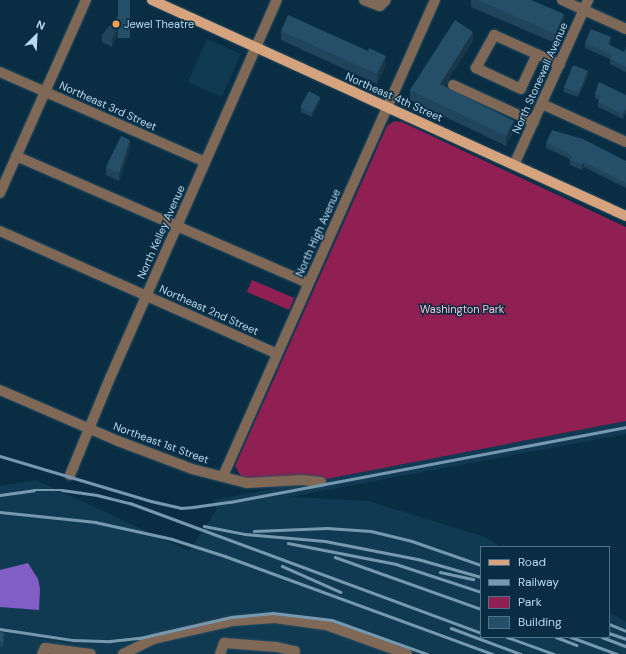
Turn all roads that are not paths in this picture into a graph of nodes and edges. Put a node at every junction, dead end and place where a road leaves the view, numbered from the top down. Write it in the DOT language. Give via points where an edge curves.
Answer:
graph roads {
  1 [pos="86,0"];
  2 [pos="152,0"];
  3 [pos="277,0"];
  4 [pos="364,0"];
  5 [pos="386,0"];
  6 [pos="435,0"];
  7 [pos="562,0"];
  8 [pos="588,0"];
  9 [pos="584,10"];
  10 [pos="626,29"];
  11 [pos="256,48"];
  12 [pos="537,54"];
  13 [pos="560,64"];
  14 [pos="0,72"];
  15 [pos="454,85"];
  16 [pos="44,91"];
  17 [pos="542,104"];
  18 [pos="387,108"];
  19 [pos="534,122"];
  20 [pos="626,142"];
  21 [pos="16,156"];
  22 [pos="205,162"];
  23 [pos="514,165"];
  24 [pos="0,193"];
  25 [pos="626,216"];
  26 [pos="176,227"];
  27 [pos="0,231"];
  28 [pos="308,284"];
  29 [pos="146,295"];
  30 [pos="277,354"];
  31 [pos="0,390"];
  32 [pos="88,428"];
  33 [pos="70,475"];
  34 [pos="223,476"];
  35 [pos="321,482"];
  36 [pos="42,654"];
  37 [pos="91,654"];
  38 [pos="123,654"];
  39 [pos="220,654"];
  40 [pos="294,654"];
  41 [pos="407,654"];
  1 -- 16 [label="street"];
  2 -- 11 [label="main road, Northeast 4th Street"];
  3 -- 11 [label="street, North Kelley Avenue"];
  4 -- 5 [label="street" via="380,6"];
  6 -- 18 [label="street, North High Avenue"];
  7 -- 9 [label="street"];
  8 -- 9 [label="street, North Stonewall Avenue"];
  9 -- 10 [label="street"];
  9 -- 13 [label="street, North Stonewall Avenue"];
  11 -- 18 [label="main road, Northeast 4th Street"];
  11 -- 22 [label="street, North Kelley Avenue"];
  12 -- 12 [label="street" via="494,35 476,68 521,89"];
  12 -- 13 [label="street"];
  13 -- 17 [label="street, North Stonewall Avenue"];
  14 -- 16 [label="street, Northeast 3rd Street"];
  15 -- 19 [label="street"];
  16 -- 21 [label="street"];
  16 -- 22 [label="street, Northeast 3rd Street"];
  17 -- 19 [label="street, North Stonewall Avenue"];
  17 -- 20 [label="street"];
  18 -- 23 [label="main road, Northeast 4th Street"];
  18 -- 28 [label="street, North High Avenue"];
  19 -- 23 [label="street, North Stonewall Avenue"];
  21 -- 24 [label="street"];
  21 -- 26 [label="street"];
  22 -- 26 [label="street, North Kelley Avenue"];
  23 -- 25 [label="main road, Northeast 4th Street"];
  26 -- 28 [label="street"];
  26 -- 29 [label="street, North Kelley Avenue"];
  27 -- 29 [label="street, Northeast 2nd Street"];
  28 -- 30 [label="street, North High Avenue"];
  29 -- 30 [label="street, Northeast 2nd Street"];
  29 -- 32 [label="street, North Kelley Avenue"];
  30 -- 34 [label="street, North High Avenue"];
  31 -- 32 [label="street, Northeast 1st Street"];
  32 -- 33 [label="street, North Kelley Avenue"];
  32 -- 34 [label="street, Northeast 1st Street" via="182,466"];
  34 -- 35 [label="street, Northeast 1st Street" via="253,484 302,480"];
  36 -- 37 [label="street" via="45,648"];
  38 -- 41 [label="street" via="154,639 232,621 276,618 326,625"];
  39 -- 40 [label="street" via="224,643 277,647 295,651"];
}
